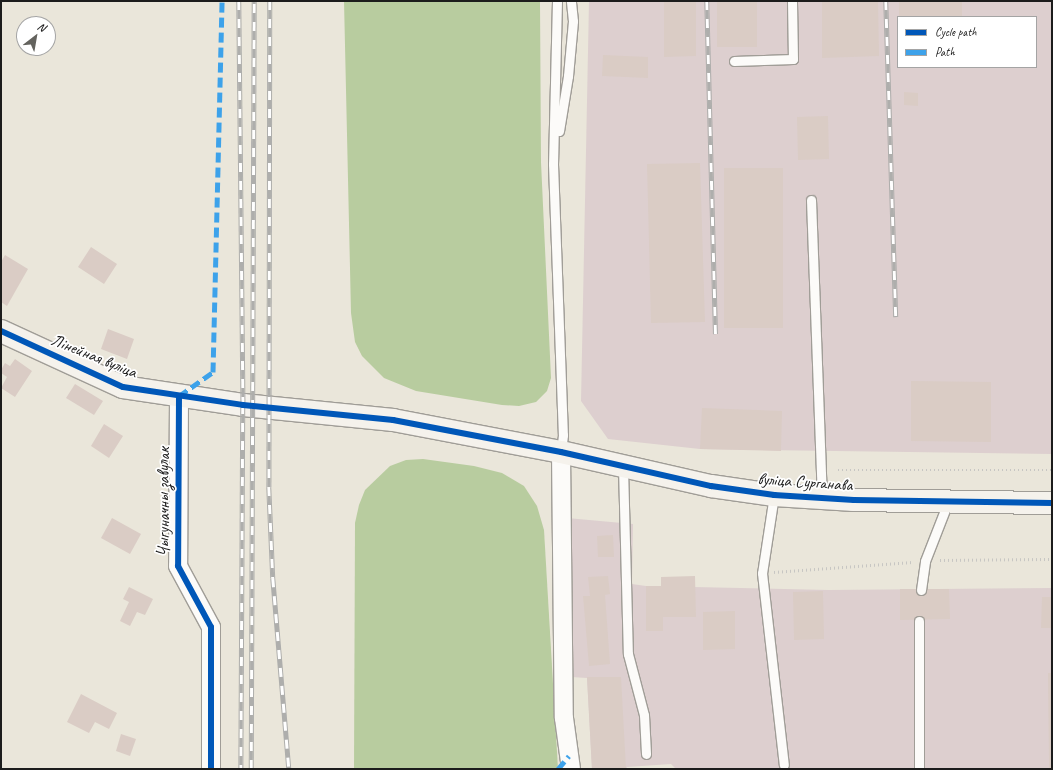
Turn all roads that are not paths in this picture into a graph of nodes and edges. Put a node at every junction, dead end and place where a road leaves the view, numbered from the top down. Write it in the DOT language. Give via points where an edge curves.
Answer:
graph roads {
  1 [pos="557,1"];
  2 [pos="571,1"];
  3 [pos="792,1"];
  4 [pos="734,61"];
  5 [pos="553,164"];
  6 [pos="811,200"];
  7 [pos="1,331"];
  8 [pos="179,396"];
  9 [pos="561,452"];
  10 [pos="624,467"];
  11 [pos="774,495"];
  12 [pos="822,498"];
  13 [pos="948,502"];
  14 [pos="1052,503"];
  15 [pos="922,590"];
  16 [pos="919,621"];
  17 [pos="646,754"];
  18 [pos="784,765"];
  19 [pos="211,769"];
  20 [pos="571,769"];
  21 [pos="919,769"];
  1 -- 5 [label="lane"];
  2 -- 5 [label="lane" via="573,20 568,76"];
  3 -- 4 [label="lane" via="793,59"];
  5 -- 9 [label="lane" via="563,435"];
  6 -- 12 [label="lane"];
  7 -- 8 [label="street, Лінейная вуліца" via="123,386"];
  8 -- 9 [label="street, Лінейная вуліца" via="393,420"];
  8 -- 19 [label="street, Чыгуначны завулак" via="178,566 211,627"];
  9 -- 10 [label="street, вуліца Сурганава"];
  9 -- 20 [label="street" via="564,718"];
  10 -- 11 [label="street, вуліца Сурганава" via="711,486"];
  10 -- 17 [label="lane" via="628,654 644,715"];
  11 -- 12 [label="street, вуліца Сурганава"];
  11 -- 18 [label="lane" via="762,572"];
  12 -- 13 [label="street, вуліца Сурганава"];
  13 -- 14 [label="street, вуліца Сурганава"];
  13 -- 15 [label="lane" via="925,561"];
  16 -- 21 [label="lane"];
}
